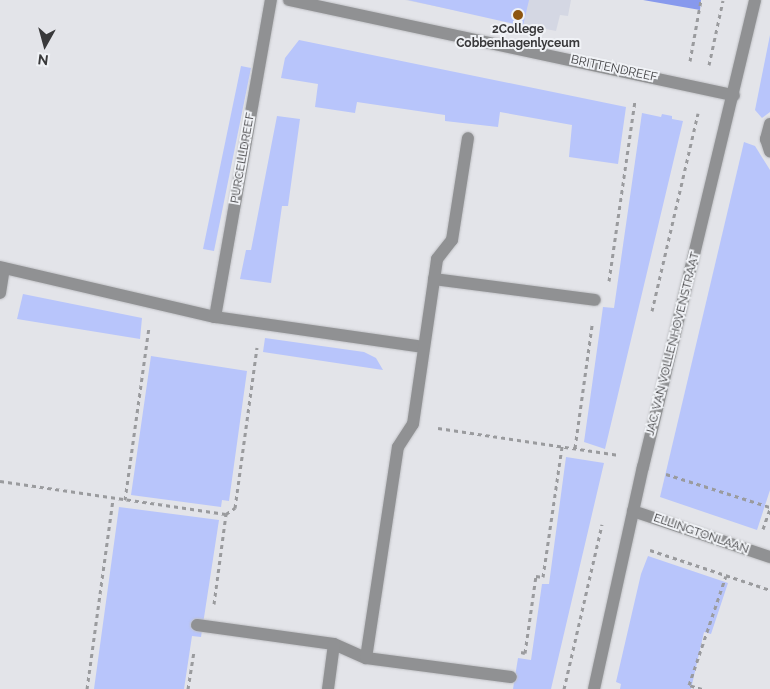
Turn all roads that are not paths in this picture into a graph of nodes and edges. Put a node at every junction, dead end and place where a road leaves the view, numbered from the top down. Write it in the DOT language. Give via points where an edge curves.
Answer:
graph roads {
  1 [pos="271,0"];
  2 [pos="288,0"];
  3 [pos="755,0"];
  4 [pos="734,95"];
  5 [pos="770,124"];
  6 [pos="468,138"];
  7 [pos="770,151"];
  8 [pos="2,267"];
  9 [pos="434,279"];
  10 [pos="0,293"];
  11 [pos="595,300"];
  12 [pos="215,317"];
  13 [pos="423,347"];
  14 [pos="633,511"];
  15 [pos="770,557"];
  16 [pos="198,625"];
  17 [pos="334,644"];
  18 [pos="366,658"];
  19 [pos="510,677"];
  20 [pos="328,689"];
  21 [pos="594,689"];
  1 -- 12 [label="street, PURCELLDREEF"];
  2 -- 4 [label="street, BRITTENDREEF"];
  3 -- 4 [label="street, JAC. VAN VOLLENHOVENSTRAAT"];
  4 -- 14 [label="street, JAC. VAN VOLLENHOVENSTRAAT"];
  5 -- 7 [label="street" via="766,139"];
  6 -- 9 [label="street" via="452,240 437,259"];
  8 -- 10 [label="street"];
  8 -- 12 [label="street"];
  9 -- 11 [label="street"];
  9 -- 13 [label="street"];
  12 -- 13 [label="street"];
  13 -- 18 [label="street" via="413,424 398,447"];
  14 -- 15 [label="street, ELLINGTONLAAN"];
  14 -- 21 [label="street, JAC. VAN VOLLENHOVENSTRAAT"];
  16 -- 17 [label="street"];
  17 -- 18 [label="street"];
  17 -- 20 [label="street"];
  18 -- 19 [label="street"];
}
